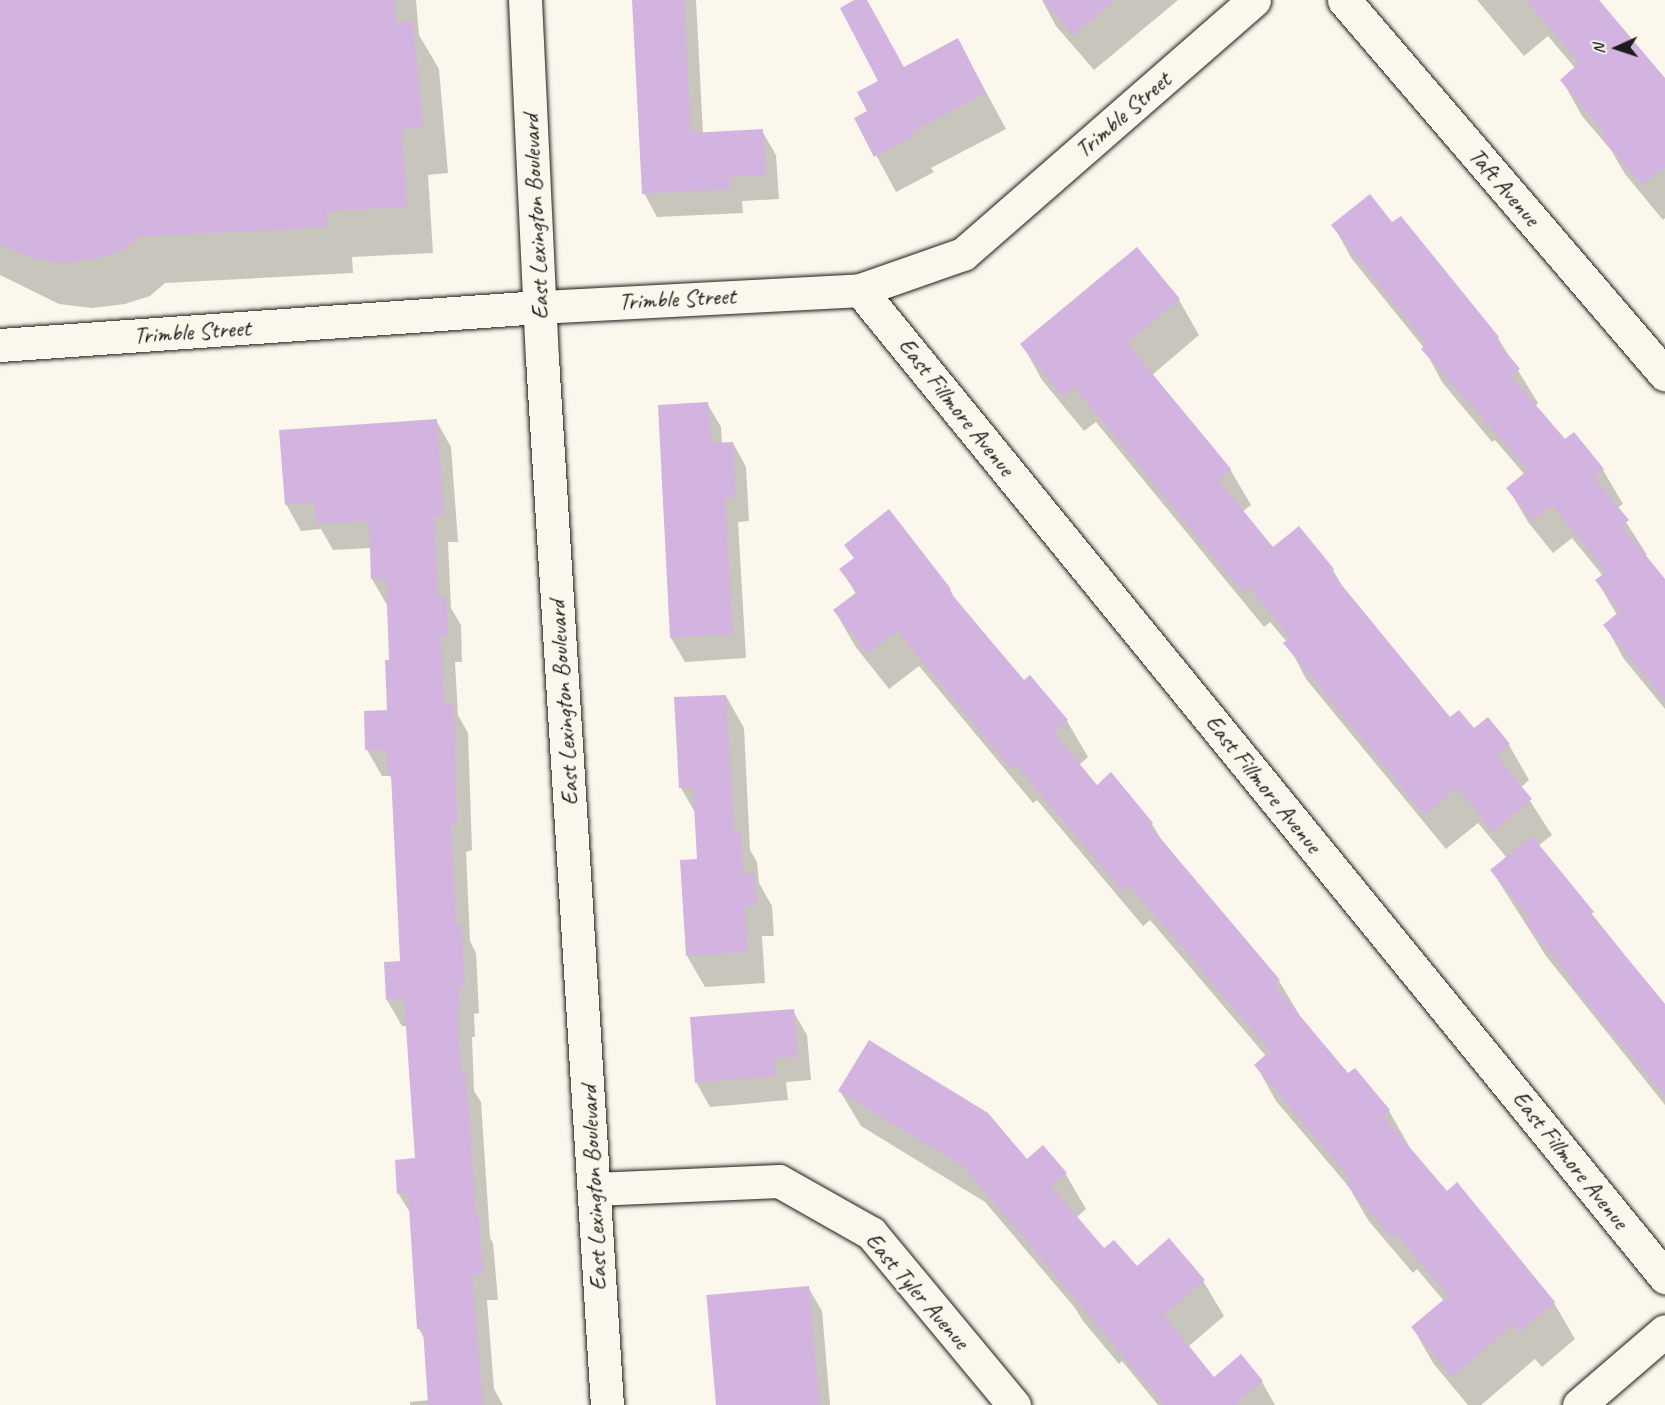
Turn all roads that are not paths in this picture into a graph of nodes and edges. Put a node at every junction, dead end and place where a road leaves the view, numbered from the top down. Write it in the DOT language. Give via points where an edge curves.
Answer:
graph roads {
  1 [pos="525,0"];
  2 [pos="1254,0"];
  3 [pos="1344,0"];
  4 [pos="860,290"];
  5 [pos="540,307"];
  6 [pos="0,345"];
  7 [pos="1665,374"];
  8 [pos="594,1189"];
  9 [pos="1665,1277"];
  10 [pos="1665,1331"];
  11 [pos="606,1405"];
  12 [pos="1014,1405"];
  13 [pos="1579,1405"];
  1 -- 5 [label="street, East Lexington Boulevard"];
  2 -- 4 [label="street, Trimble Street" via="963,255"];
  3 -- 7 [label="street, Taft Avenue"];
  4 -- 5 [label="street, Trimble Street"];
  4 -- 9 [label="street, East Fillmore Avenue"];
  5 -- 6 [label="street, Trimble Street"];
  5 -- 8 [label="street, East Lexington Boulevard"];
  8 -- 11 [label="street, East Lexington Boulevard"];
  8 -- 12 [label="street, East Tyler Avenue" via="779,1181 871,1233"];
  10 -- 13 [label="street"];
}
